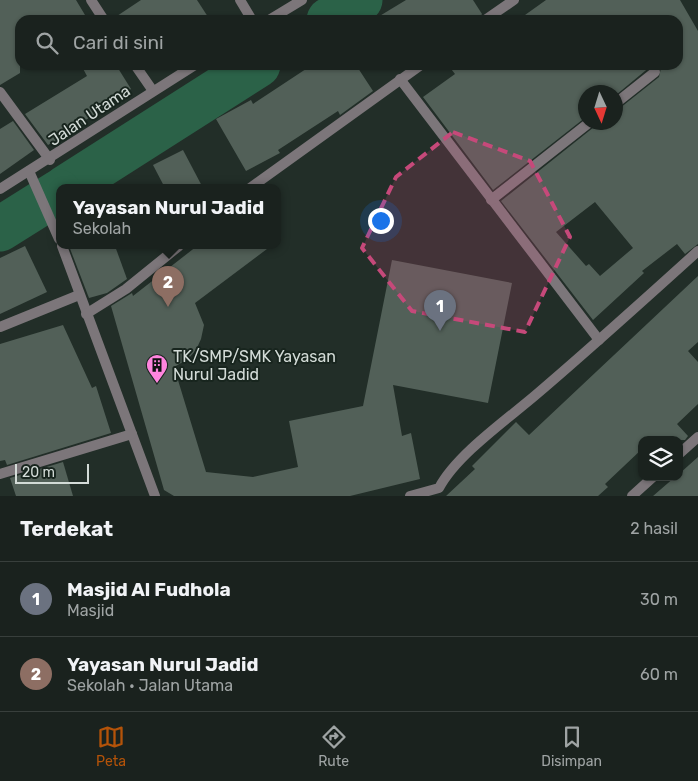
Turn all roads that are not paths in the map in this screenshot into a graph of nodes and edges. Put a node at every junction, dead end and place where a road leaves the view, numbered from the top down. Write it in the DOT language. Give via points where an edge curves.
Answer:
graph roads {
  1 [pos="91,0"];
  2 [pos="240,0"];
  3 [pos="302,0"];
  4 [pos="514,0"];
  5 [pos="101,15"];
  6 [pos="249,15"];
  7 [pos="277,15"];
  8 [pos="492,15"];
  9 [pos="138,70"];
  10 [pos="187,70"];
  11 [pos="414,70"];
  12 [pos="655,72"];
  13 [pos="400,79"];
  14 [pos="152,91"];
  15 [pos="0,92"];
  16 [pos="623,97"];
  17 [pos="580,130"];
  18 [pos="50,160"];
  19 [pos="29,171"];
  20 [pos="256,184"];
  21 [pos="0,190"];
  22 [pos="490,200"];
  23 [pos="56,231"];
  24 [pos="63,249"];
  25 [pos="176,249"];
  26 [pos="698,251"];
  27 [pos="79,295"];
  28 [pos="86,314"];
  29 [pos="0,327"];
  30 [pos="599,340"];
  31 [pos="132,434"];
  32 [pos="698,437"];
  33 [pos="683,450"];
  34 [pos="0,474"];
  35 [pos="649,481"];
  36 [pos="441,492"];
  37 [pos="155,496"];
  38 [pos="410,496"];
  39 [pos="632,496"];
  1 -- 5 [label="street"];
  2 -- 6 [label="street"];
  3 -- 7 [label="street"];
  4 -- 8 [label="street"];
  9 -- 14 [label="street"];
  10 -- 14 [label="street, Jalan Utama"];
  11 -- 13 [label="street"];
  12 -- 16 [label="street"];
  13 -- 20 [label="street"];
  13 -- 22 [label="street"];
  14 -- 18 [label="street, Jalan Utama"];
  15 -- 18 [label="street"];
  17 -- 22 [label="street"];
  18 -- 19 [label="street, Jalan Utama"];
  19 -- 21 [label="street, Jalan Utama"];
  19 -- 23 [label="street"];
  22 -- 30 [label="street"];
  24 -- 27 [label="street"];
  25 -- 28 [label="street" via="126,289"];
  26 -- 30 [label="street"];
  27 -- 28 [label="street"];
  27 -- 29 [label="street"];
  28 -- 31 [label="street"];
  30 -- 36 [label="street" via="470,451 445,477"];
  31 -- 34 [label="street"];
  31 -- 37 [label="street"];
  32 -- 33 [label="street"];
  35 -- 39 [label="street"];
  36 -- 38 [label="street"];
}
